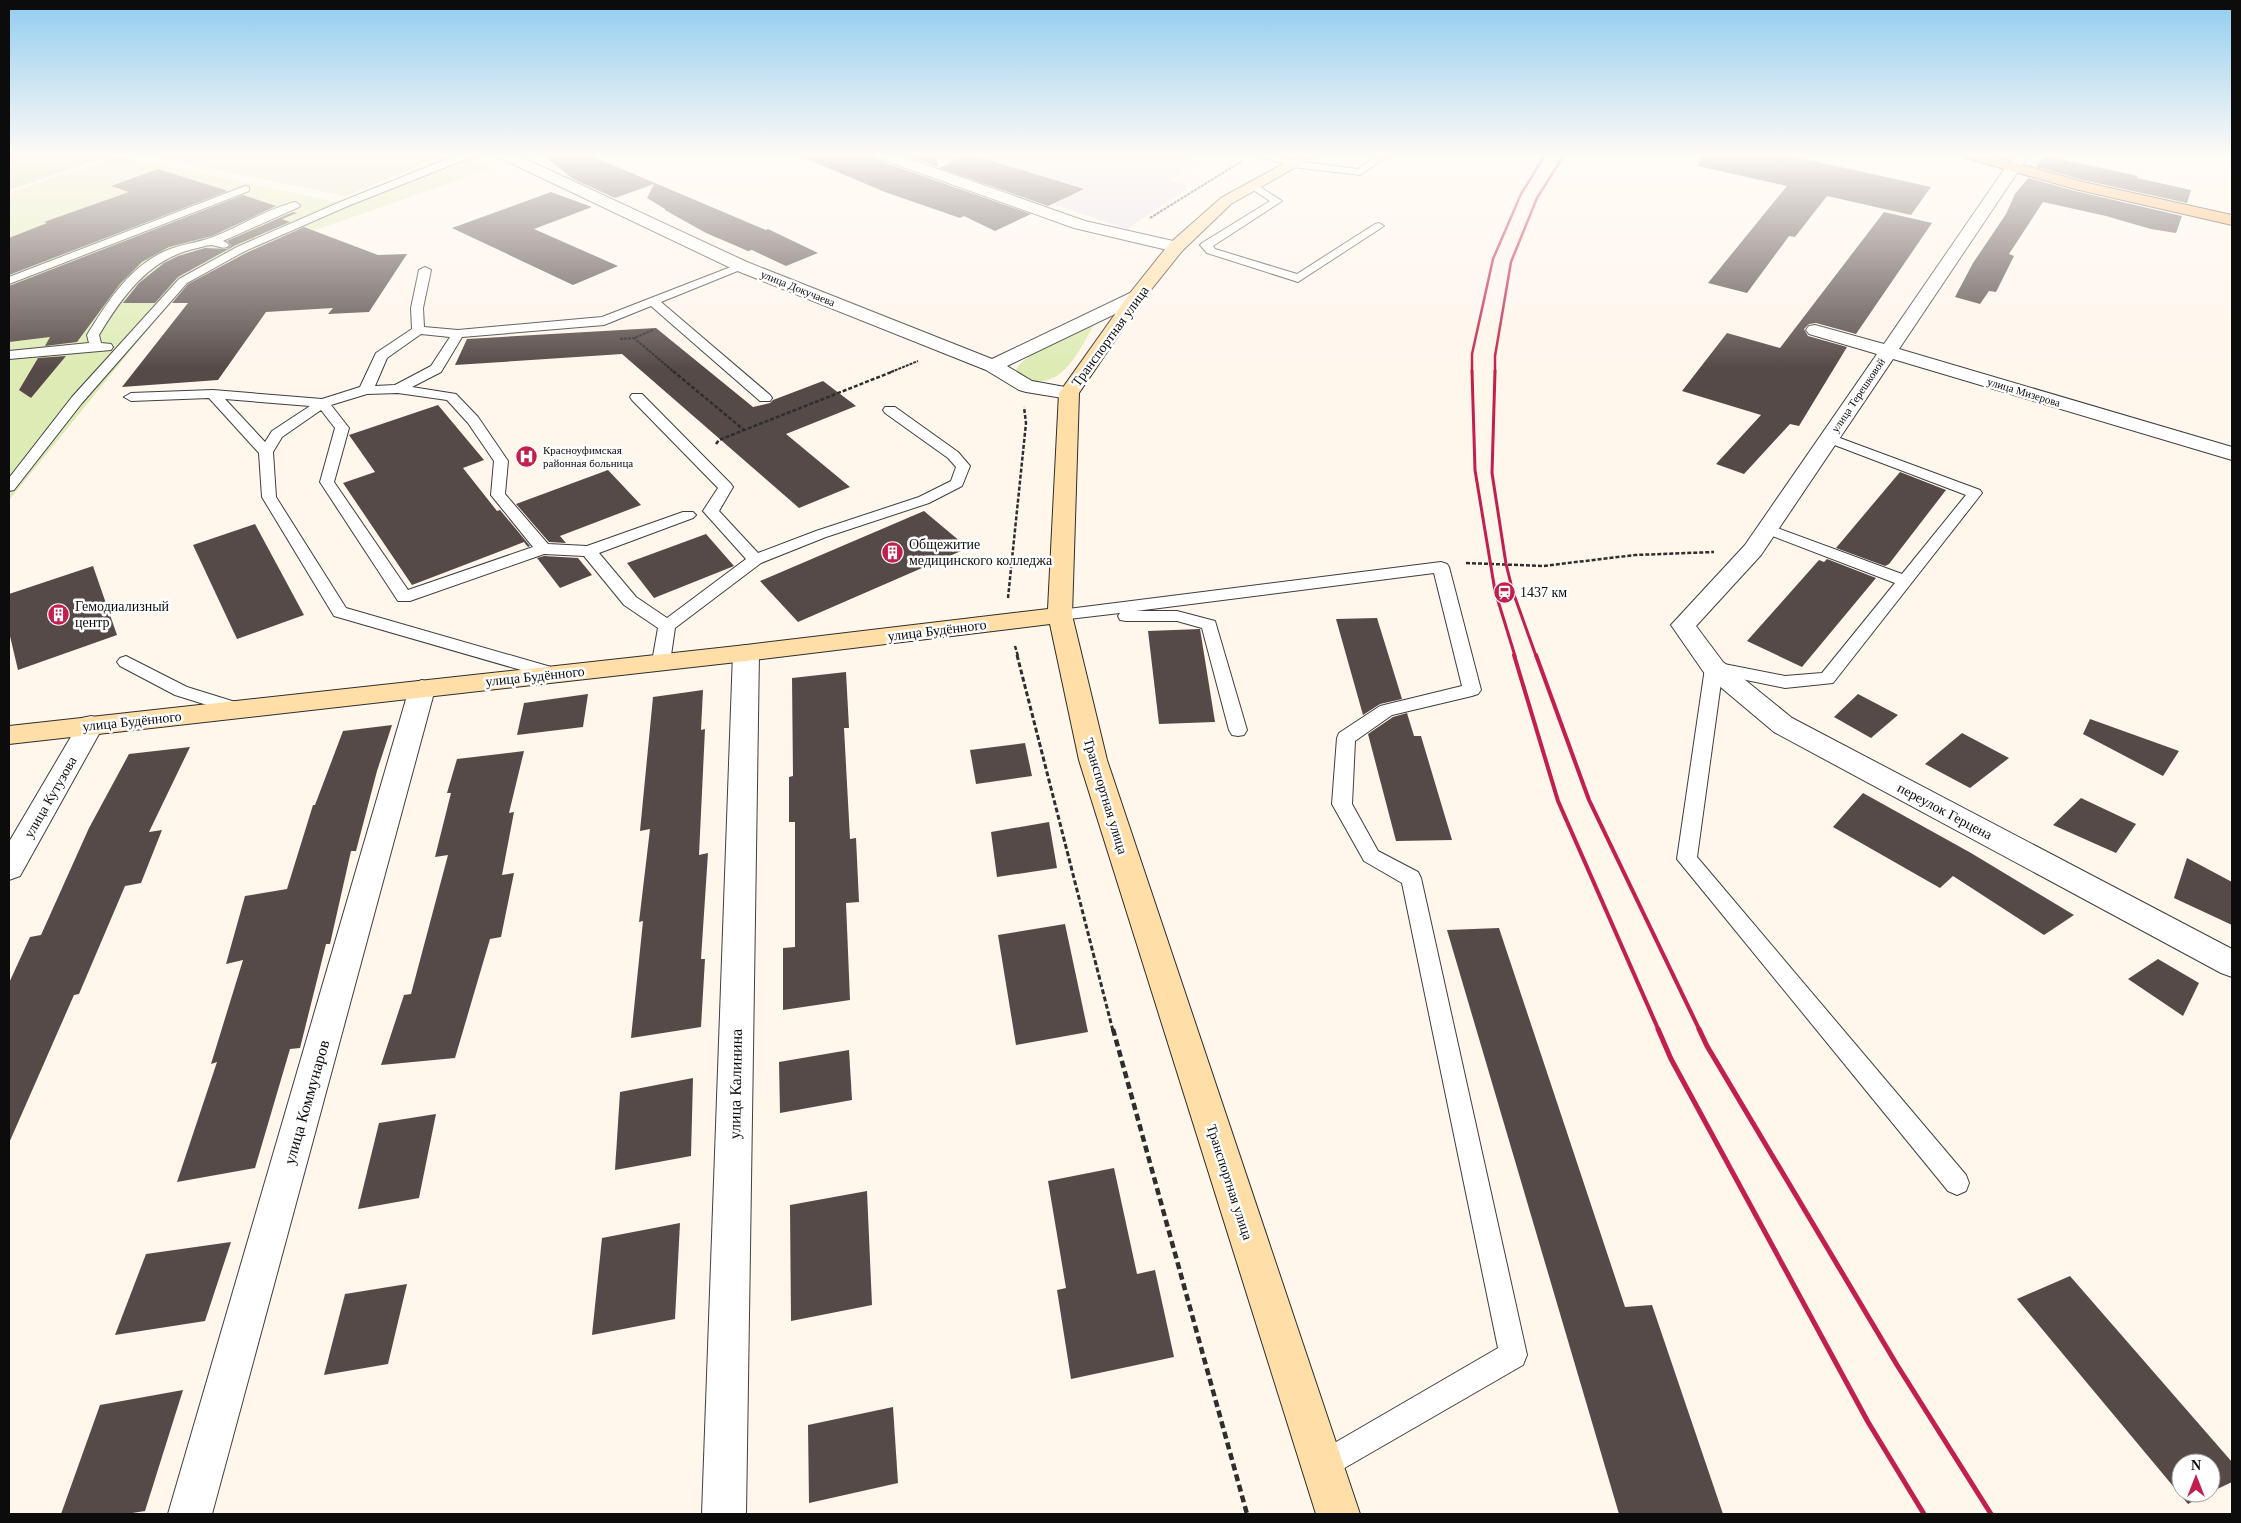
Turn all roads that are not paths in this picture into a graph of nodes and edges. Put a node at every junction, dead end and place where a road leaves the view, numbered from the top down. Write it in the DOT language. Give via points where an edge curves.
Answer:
graph roads {
  1 [pos="150,226"];
  2 [pos="248,226"];
  3 [pos="294,226"];
  4 [pos="656,226"];
  5 [pos="1085,226"];
  6 [pos="1199,226"];
  7 [pos="1237,226"];
  8 [pos="1379,226"];
  9 [pos="1974,226"];
  10 [pos="212,242"];
  11 [pos="1176,247"];
  12 [pos="242,249"];
  13 [pos="741,266"];
  14 [pos="425,270"];
  15 [pos="9,281"];
  16 [pos="1136,297"];
  17 [pos="654,302"];
  18 [pos="418,330"];
  19 [pos="1815,330"];
  20 [pos="458,334"];
  21 [pos="96,346"];
  22 [pos="1888,352"];
  23 [pos="9,355"];
  24 [pos="993,366"];
  25 [pos="106,368"];
  26 [pos="398,389"];
  27 [pos="366,390"];
  28 [pos="1069,393"];
  29 [pos="213,394"];
  30 [pos="131,397"];
  31 [pos="637,397"];
  32 [pos="766,398"];
  33 [pos="323,403"];
  34 [pos="890,410"];
  35 [pos="1829,438"];
  36 [pos="266,452"];
  37 [pos="2232,454"];
  38 [pos="9,487"];
  39 [pos="688,515"];
  40 [pos="1767,529"];
  41 [pos="543,549"];
  42 [pos="589,551"];
  43 [pos="755,560"];
  44 [pos="1906,581"];
  45 [pos="1060,616"];
  46 [pos="1683,625"];
  47 [pos="667,626"];
  48 [pos="746,653"];
  49 [pos="126,662"];
  50 [pos="661,662"];
  51 [pos="1714,668"];
  52 [pos="552,673"];
  53 [pos="422,689"];
  54 [pos="239,710"];
  55 [pos="91,725"];
  56 [pos="1238,730"];
  57 [pos="9,736"];
  58 [pos="9,868"];
  59 [pos="2232,964"];
  60 [pos="1957,1184"];
  61 [pos="1322,1466"];
  62 [pos="190,1514"];
  63 [pos="724,1514"];
  64 [pos="1338,1514"];
  1 -- 15 [label="lane"];
  2 -- 10 [label="lane"];
  3 -- 12 [label="lane"];
  4 -- 13 [label="street, улица Докучаева"];
  5 -- 11 [label="street"];
  6 -- 11 [label="main road, Транспортная улица"];
  7 -- 8 [label="lane" via="1206,245 1211,251 1298,278"];
  9 -- 22 [label="street, улица Терешковой"];
  10 -- 12 [label="lane"];
  10 -- 21 [label="lane" via="165,255 143,269 111,305 93,335"];
  11 -- 16 [label="main road, Транспортная улица"];
  12 -- 25 [label="lane" via="183,281"];
  13 -- 17 [label="lane"];
  13 -- 24 [label="street, улица Докучаева"];
  14 -- 18 [label="lane" via="417,308"];
  16 -- 24 [label="street"];
  16 -- 28 [label="main road, Транспортная улица"];
  17 -- 20 [label="lane" via="604,320"];
  17 -- 32 [label="lane"];
  18 -- 20 [label="lane"];
  18 -- 27 [label="lane" via="382,356"];
  19 -- 22 [label="street, улица Мизерова"];
  20 -- 26 [label="lane" via="436,369"];
  21 -- 23 [label="lane"];
  21 -- 25 [label="lane" via="112,351"];
  22 -- 35 [label="street, улица Терешковой"];
  22 -- 37 [label="street, улица Мизерова"];
  24 -- 28 [label="street, улица Докучаева" via="1026,386"];
  25 -- 38 [label="lane"];
  26 -- 27 [label="lane"];
  26 -- 41 [label="lane" via="451,398 473,420 501,461 498,495"];
  27 -- 33 [label="lane"];
  28 -- 45 [label="main road, Транспортная улица"];
  29 -- 30 [label="lane"];
  29 -- 33 [label="lane"];
  29 -- 36 [label="lane"];
  31 -- 43 [label="lane" via="726,487 711,510"];
  33 -- 36 [label="lane" via="277,434"];
  33 -- 41 [label="lane" via="342,428 327,482 404,597"];
  34 -- 43 [label="lane" via="953,455 962,466 957,484 924,500"];
  35 -- 40 [label="street, улица Терешковой"];
  35 -- 44 [label="lane" via="1976,493"];
  36 -- 52 [label="lane" via="269,497 340,612"];
  39 -- 42 [label="lane"];
  40 -- 44 [label="lane"];
  40 -- 46 [label="street, улица Терешковой" via="1753,550"];
  41 -- 42 [label="lane"];
  42 -- 47 [label="lane" via="630,601"];
  43 -- 47 [label="lane"];
  44 -- 51 [label="lane" via="1827,679 1785,682"];
  45 -- 48 [label="main road, улица Будённого"];
  45 -- 56 [label="lane" via="1178,616 1210,625"];
  45 -- 61 [label="main road, Транспортная улица" via="1094,760"];
  45 -- 61 [label="lane" via="1441,567 1472,690 1386,710 1346,738 1342,804 1371,856 1412,878 1513,1355"];
  46 -- 51 [label="street, переулок Герцена"];
  47 -- 50 [label="lane"];
  48 -- 50 [label="main road, улица Будённого"];
  48 -- 63 [label="street, улица Калинина"];
  49 -- 54 [label="lane" via="181,691"];
  50 -- 52 [label="main road, улица Будённого"];
  51 -- 59 [label="street, переулок Герцена" via="1783,725"];
  51 -- 60 [label="lane" via="1687,859"];
  52 -- 53 [label="main road, улица Будённого"];
  53 -- 54 [label="main road, улица Будённого"];
  53 -- 62 [label="street, улица Коммунаров"];
  54 -- 55 [label="main road, улица Будённого"];
  55 -- 57 [label="main road, улица Будённого"];
  55 -- 58 [label="street, улица Кутузова"];
  61 -- 64 [label="main road, Транспортная улица"];
}
